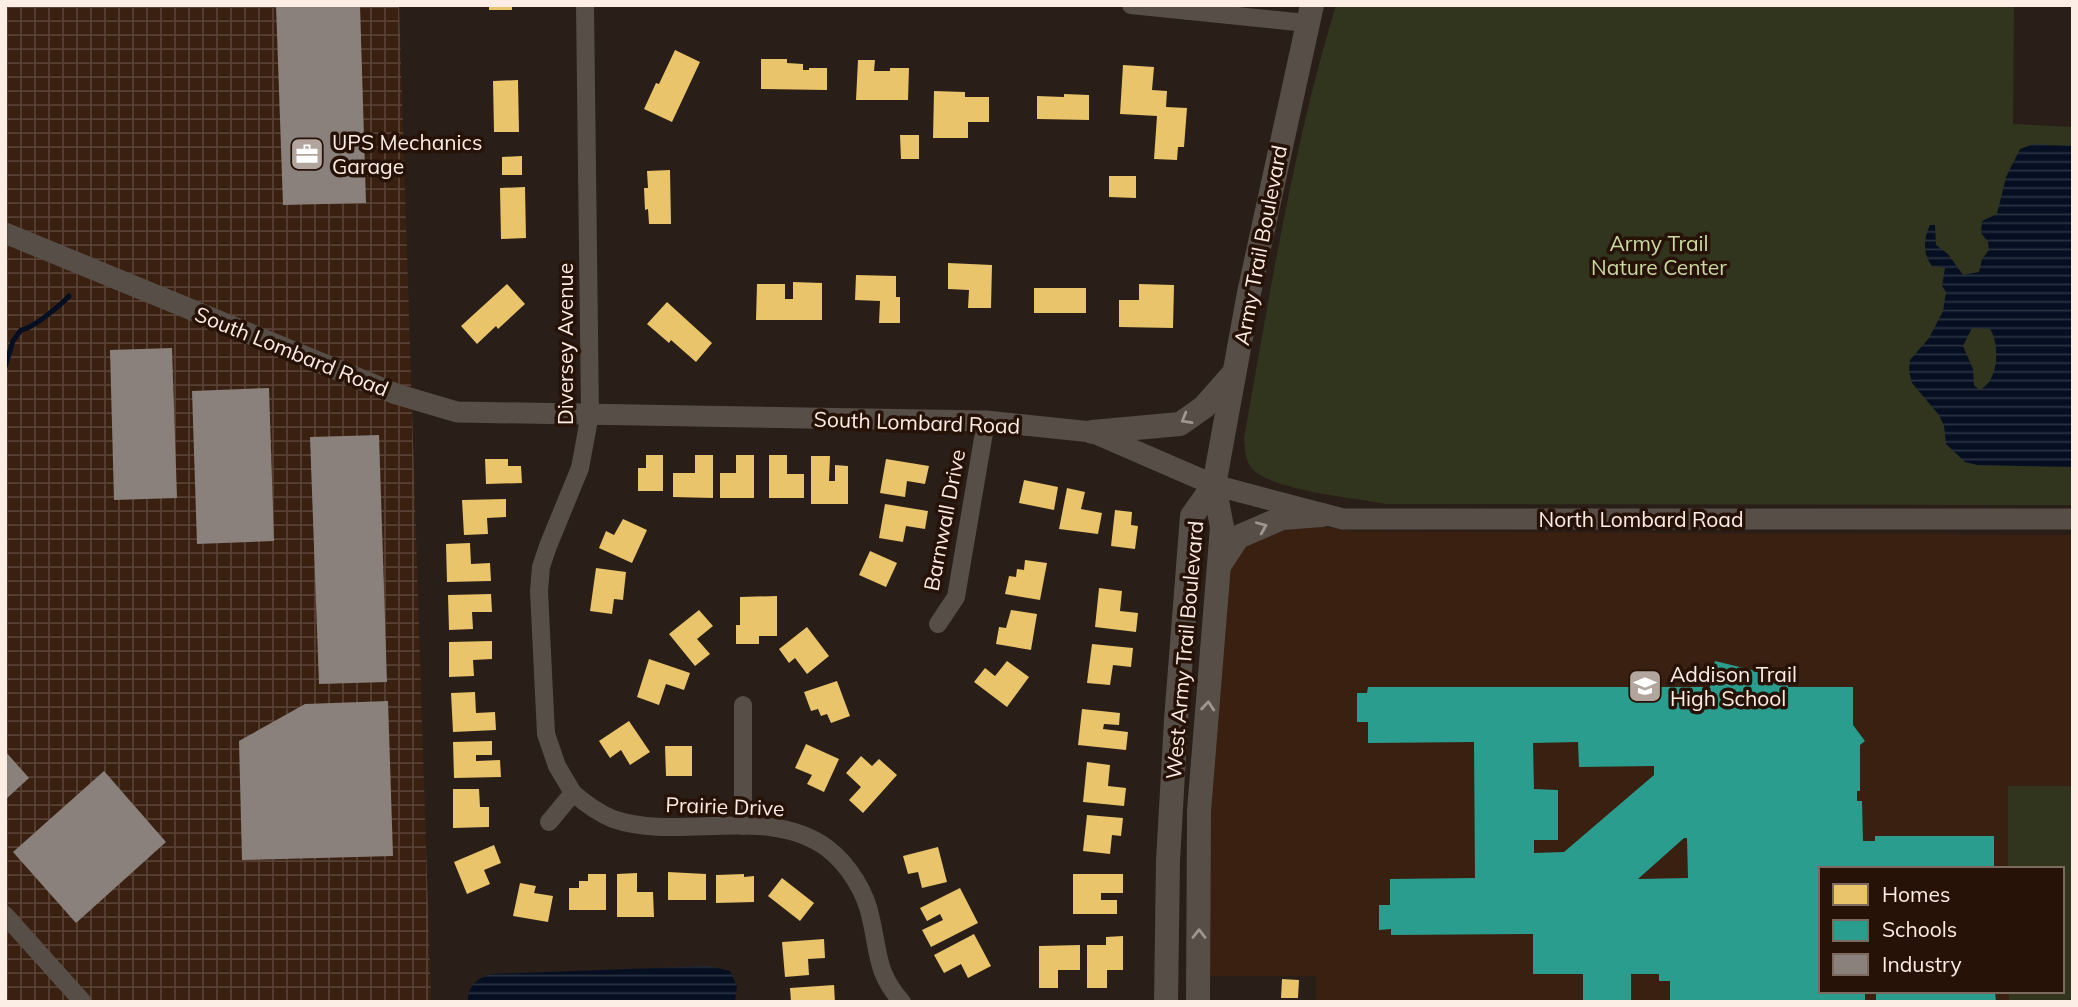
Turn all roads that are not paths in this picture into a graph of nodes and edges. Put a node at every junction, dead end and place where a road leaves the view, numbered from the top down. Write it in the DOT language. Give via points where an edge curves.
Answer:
graph roads {
  1 [pos="585,5"];
  2 [pos="1131,5"];
  3 [pos="1309,14"];
  4 [pos="5,233"];
  5 [pos="1234,372"];
  6 [pos="600,414"];
  7 [pos="986,421"];
  8 [pos="1092,432"];
  9 [pos="1214,485"];
  10 [pos="1322,515"];
  11 [pos="2073,519"];
  12 [pos="1219,566"];
  13 [pos="938,624"];
  14 [pos="743,705"];
  15 [pos="573,793"];
  16 [pos="1172,807"];
  17 [pos="1199,811"];
  18 [pos="549,822"];
  19 [pos="743,826"];
  20 [pos="5,915"];
  21 [pos="83,1002"];
  22 [pos="902,1002"];
  23 [pos="1166,1002"];
  24 [pos="1198,1002"];
  1 -- 6 [label="street, Diversey Avenue"];
  2 -- 3 [label="street"];
  3 -- 5 [label="main road, Army Trail Boulevard"];
  4 -- 6 [label="street, South Lombard Road" via="396,394 457,412"];
  5 -- 8 [label="main road, one-way" via="1204,407 1180,424"];
  5 -- 9 [label="main road, Army Trail Boulevard"];
  6 -- 7 [label="street, South Lombard Road"];
  6 -- 15 [label="street, Diversey Avenue" via="548,546 539,592 546,734"];
  7 -- 8 [label="street, South Lombard Road"];
  7 -- 13 [label="street, Barnwall Drive" via="956,597"];
  8 -- 9 [label="street, South Lombard Road"];
  9 -- 10 [label="street, North Lombard Road"];
  9 -- 12 [label="main road, West Army Trail Boulevard" via="1222,527"];
  9 -- 16 [label="main road, West Army Trail Boulevard" via="1192,516"];
  10 -- 11 [label="street, North Lombard Road" via="1343,519"];
  12 -- 10 [label="main road, one-way" via="1238,537 1282,518"];
  17 -- 12 [label="main road, West Army Trail Boulevard, one-way"];
  14 -- 19 [label="street"];
  15 -- 18 [label="street"];
  15 -- 19 [label="street, Prairie Drive" via="614,819 638,824"];
  16 -- 17 [label="main road"];
  16 -- 23 [label="main road, West Army Trail Boulevard"];
  24 -- 17 [label="main road, West Army Trail Boulevard, one-way"];
  19 -- 22 [label="street, Prairie Drive" via="803,834 835,856 865,897 881,970"];
  20 -- 21 [label="street"];
}
